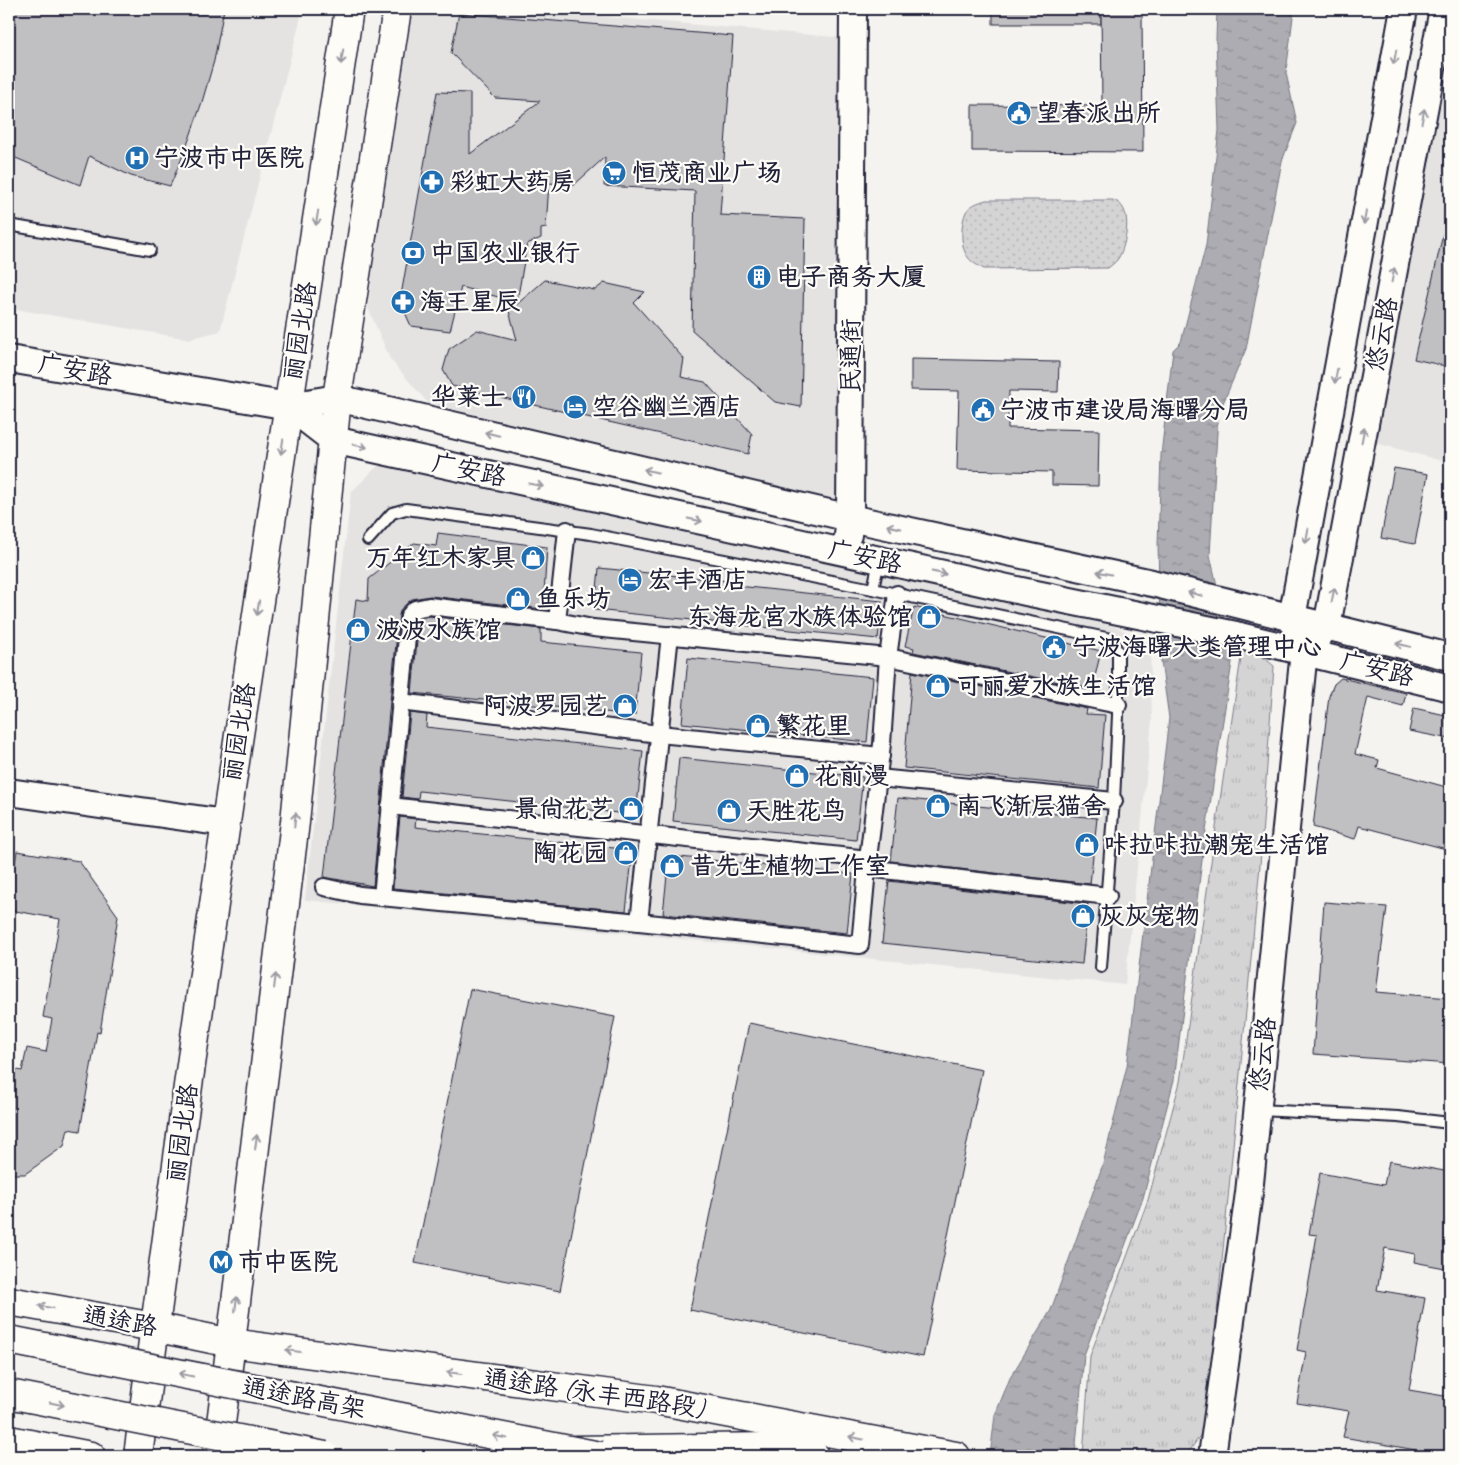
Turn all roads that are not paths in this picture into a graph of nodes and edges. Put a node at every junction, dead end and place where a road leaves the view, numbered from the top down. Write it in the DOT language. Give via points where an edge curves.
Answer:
graph roads {
  1 [pos="349,9"];
  2 [pos="397,9"];
  3 [pos="853,9"];
  4 [pos="1404,9"];
  5 [pos="1443,9"];
  6 [pos="9,224"];
  7 [pos="150,250"];
  8 [pos="9,359"];
  9 [pos="337,398"];
  10 [pos="288,406"];
  11 [pos="333,440"];
  12 [pos="850,518"];
  13 [pos="567,530"];
  14 [pos="368,540"];
  15 [pos="846,553"];
  16 [pos="879,560"];
  17 [pos="873,589"];
  18 [pos="898,594"];
  19 [pos="1292,618"];
  20 [pos="557,621"];
  21 [pos="1327,626"];
  22 [pos="670,635"];
  23 [pos="1304,651"];
  24 [pos="888,657"];
  25 [pos="1450,657"];
  26 [pos="1450,688"];
  27 [pos="400,702"];
  28 [pos="1118,705"];
  29 [pos="659,734"];
  30 [pos="881,756"];
  31 [pos="878,778"];
  32 [pos="9,792"];
  33 [pos="1114,801"];
  34 [pos="390,806"];
  35 [pos="225,823"];
  36 [pos="648,834"];
  37 [pos="868,864"];
  38 [pos="324,887"];
  39 [pos="1108,896"];
  40 [pos="382,897"];
  41 [pos="639,922"];
  42 [pos="1101,967"];
  43 [pos="1258,1110"];
  44 [pos="1450,1123"];
  45 [pos="9,1300"];
  46 [pos="154,1327"];
  47 [pos="9,1340"];
  48 [pos="231,1343"];
  49 [pos="9,1394"];
  50 [pos="9,1440"];
  51 [pos="261,1444"];
  52 [pos="568,1450"];
  53 [pos="91,1456"];
  54 [pos="138,1456"];
  55 [pos="217,1456"];
  56 [pos="301,1456"];
  57 [pos="325,1456"];
  58 [pos="600,1456"];
  59 [pos="815,1456"];
  60 [pos="956,1456"];
  61 [pos="1212,1456"];
  1 -- 10 [label="main road, 丽园北路, one-way"];
  2 -- 9 [label="main road, 丽园北路"];
  3 -- 12 [label="street, 民通街"];
  4 -- 19 [label="street, 悠云路, one-way"];
  21 -- 5 [label="street, 悠云路, one-way"];
  6 -- 7 [label="lane"];
  8 -- 10 [label="street, 广安路"];
  9 -- 10 [label="street, 广安路"];
  9 -- 11 [label="main road, 丽园北路"];
  12 -- 9 [label="street, 广安路, one-way"];
  10 -- 11 [label="street, 广安路"];
  10 -- 35 [label="main road, 丽园北路, one-way"];
  11 -- 15 [label="street, 广安路, one-way"];
  48 -- 11 [label="main road, 丽园北路, one-way" via="295,822"];
  12 -- 15 [label="street, 民通街"];
  19 -- 12 [label="street, 广安路, one-way"];
  13 -- 14 [label="lane" via="406,509 392,513"];
  13 -- 17 [label="lane"];
  13 -- 20 [label="street"];
  15 -- 16 [label="street, 广安路"];
  16 -- 17 [label="lane"];
  16 -- 23 [label="street, 广安路, one-way"];
  17 -- 18 [label="lane"];
  18 -- 24 [label="street"];
  18 -- 28 [label="lane" via="1111,639 1118,652"];
  19 -- 21 [label="street, 广安路"];
  19 -- 23 [label="street, 悠云路"];
  20 -- 22 [label="street" via="593,628"];
  20 -- 27 [label="street" via="429,606 416,608 409,616"];
  21 -- 23 [label="street"];
  25 -- 21 [label="street, 广安路, one-way"];
  22 -- 24 [label="street"];
  22 -- 29 [label="street"];
  23 -- 26 [label="street, 广安路"];
  23 -- 43 [label="street, 悠云路"];
  24 -- 28 [label="street"];
  24 -- 30 [label="street"];
  27 -- 29 [label="street"];
  27 -- 34 [label="street"];
  28 -- 33 [label="lane"];
  29 -- 30 [label="street"];
  29 -- 36 [label="street"];
  30 -- 31 [label="street"];
  31 -- 33 [label="street"];
  31 -- 37 [label="street"];
  32 -- 35 [label="street"];
  33 -- 39 [label="lane"];
  34 -- 36 [label="street"];
  34 -- 40 [label="street"];
  35 -- 46 [label="main road, 丽园北路"];
  36 -- 37 [label="street"];
  36 -- 41 [label="street"];
  37 -- 39 [label="street"];
  37 -- 41 [label="street" via="860,945"];
  38 -- 40 [label="street"];
  39 -- 42 [label="lane"];
  40 -- 41 [label="street"];
  43 -- 44 [label="lane"];
  43 -- 61 [label="street, 悠云路"];
  46 -- 45 [label="main road, 通途路, one-way"];
  46 -- 48 [label="main road, 通途路"];
  46 -- 54 [label="main road, 丽园北路"];
  52 -- 47 [label="main road, 通途路高架, one-way, bridge"];
  48 -- 55 [label="main road, 丽园北路"];
  60 -- 48 [label="main road, 通途路 (永丰西路段), one-way" via="656,1400"];
  49 -- 51 [label="main road, one-way, bridge"];
  50 -- 53 [label="main road"];
  51 -- 56 [label="main road, bridge"];
  51 -- 57 [label="main road, bridge"];
  52 -- 58 [label="main road, 通途路高架, bridge"];
  52 -- 59 [label="main road, bridge" via="772,1447"];
}
